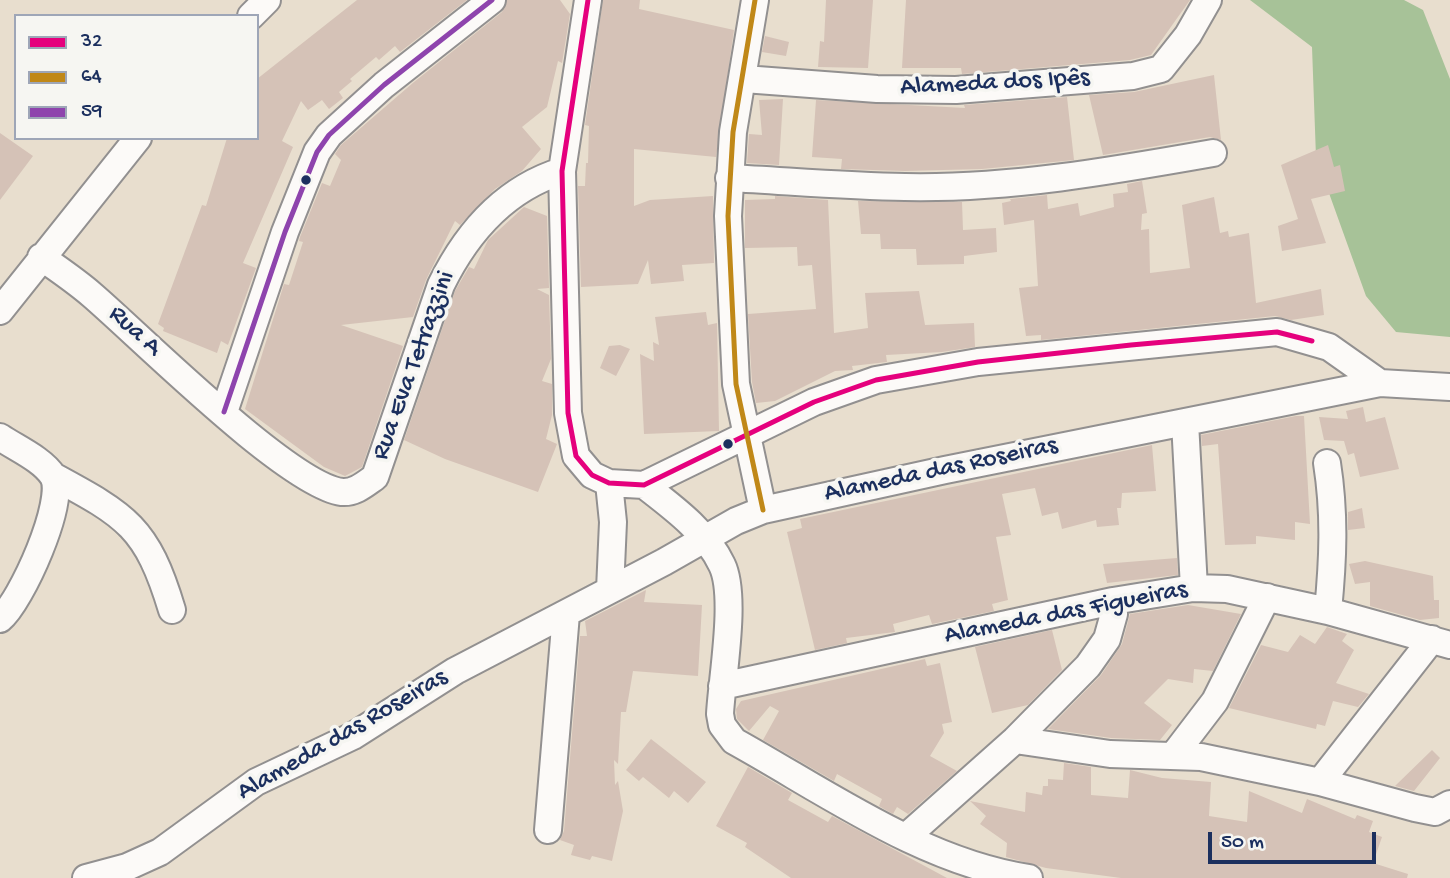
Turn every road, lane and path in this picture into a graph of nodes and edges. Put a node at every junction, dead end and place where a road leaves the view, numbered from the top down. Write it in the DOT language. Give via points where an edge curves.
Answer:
graph roads {
  1 [pos="267,0"];
  2 [pos="492,0"];
  3 [pos="588,0"];
  4 [pos="755,0"];
  5 [pos="1209,0"];
  6 [pos="253,14"];
  7 [pos="744,79"];
  8 [pos="136,140"];
  9 [pos="1213,153"];
  10 [pos="562,171"];
  11 [pos="729,178"];
  12 [pos="41,257"];
  13 [pos="0,311"];
  14 [pos="1380,383"];
  15 [pos="1450,387"];
  16 [pos="224,412"];
  17 [pos="1185,422"];
  18 [pos="0,438"];
  19 [pos="746,438"];
  20 [pos="1327,463"];
  21 [pos="53,476"];
  22 [pos="609,483"];
  23 [pos="643,485"];
  24 [pos="763,510"];
  25 [pos="704,539"];
  26 [pos="1194,588"];
  27 [pos="610,590"];
  28 [pos="1267,597"];
  29 [pos="1113,601"];
  30 [pos="172,610"];
  31 [pos="1328,611"];
  32 [pos="566,614"];
  33 [pos="0,619"];
  34 [pos="1441,642"];
  35 [pos="722,686"];
  36 [pos="1015,740"];
  37 [pos="1173,756"];
  38 [pos="1320,782"];
  39 [pos="1450,804"];
  40 [pos="548,830"];
  41 [pos="907,836"];
  42 [pos="86,878"];
  43 [pos="1030,878"];
  1 -- 6 [label="street"];
  2 -- 16 [label="street" via="376,92 317,152"];
  3 -- 10 [label="street"];
  4 -- 7 [label="street"];
  5 -- 7 [label="street, Alameda dos Ipês" via="1161,69 1133,76 956,90"];
  7 -- 11 [label="street"];
  8 -- 12 [label="street"];
  9 -- 11 [label="street" via="1086,176 965,185 907,187"];
  10 -- 16 [label="street, Rua Eva Tetrazzini" via="519,190 496,207 454,258 378,469 364,485 341,492 319,483 255,440"];
  10 -- 22 [label="street" via="572,440 583,467"];
  11 -- 19 [label="street" via="736,384"];
  12 -- 13 [label="street"];
  12 -- 16 [label="street, Rua A" via="83,287"];
  14 -- 15 [label="street, Alameda das Roseiras"];
  14 -- 17 [label="street, Alameda das Roseiras"];
  14 -- 19 [label="street" via="1329,347 1277,332 978,362 876,380 814,402"];
  17 -- 24 [label="street, Alameda das Roseiras"];
  17 -- 26 [label="street"];
  18 -- 21 [label="street"];
  19 -- 23 [label="street"];
  19 -- 24 [label="street"];
  20 -- 31 [label="street" via="1335,546"];
  21 -- 30 [label="street" via="120,515 142,539 159,568"];
  21 -- 33 [label="street" via="55,503 27,579 18,599"];
  22 -- 23 [label="street"];
  22 -- 27 [label="street" via="613,522"];
  23 -- 25 [label="street"];
  24 -- 25 [label="street, Alameda das Roseiras"];
  25 -- 27 [label="street, Alameda das Roseiras"];
  25 -- 35 [label="street" via="716,552 728,583"];
  26 -- 28 [label="street, Alameda das Figueiras"];
  26 -- 29 [label="street, Alameda das Figueiras"];
  27 -- 32 [label="street, Alameda das Roseiras"];
  28 -- 31 [label="street, Alameda das Figueiras"];
  28 -- 37 [label="street" via="1214,701"];
  29 -- 35 [label="street, Alameda das Figueiras"];
  29 -- 36 [label="street" via="1107,639 1088,666"];
  31 -- 34 [label="street, Alameda das Figueiras"];
  32 -- 40 [label="street"];
  32 -- 42 [label="street, Alameda das Roseiras" via="455,671 353,736 256,782 160,852"];
  34 -- 38 [label="street"];
  35 -- 41 [label="street" via="722,725 734,741"];
  36 -- 37 [label="street" via="1086,752"];
  36 -- 41 [label="street"];
  37 -- 38 [label="street" via="1212,759"];
  38 -- 39 [label="street" via="1435,812"];
  41 -- 43 [label="street" via="1004,874"];
}
